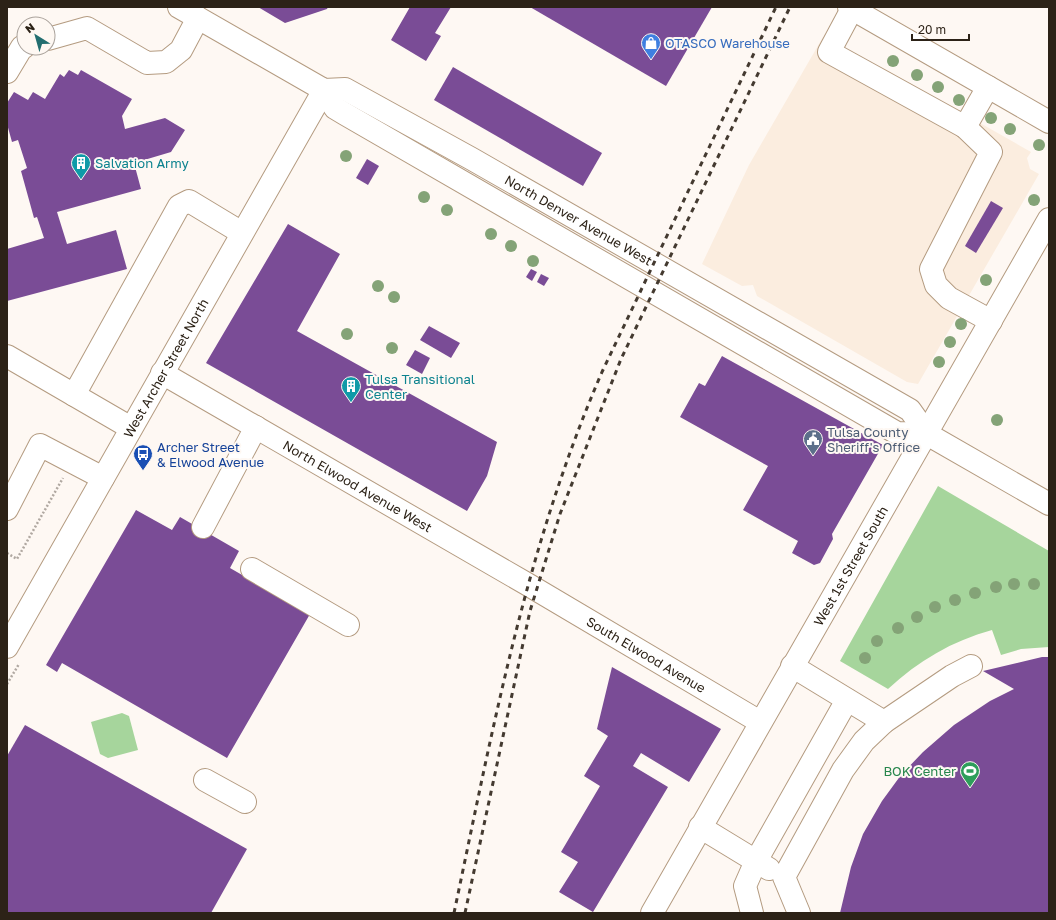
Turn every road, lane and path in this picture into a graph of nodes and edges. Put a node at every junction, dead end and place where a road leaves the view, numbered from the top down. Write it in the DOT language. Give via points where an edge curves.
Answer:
graph roads {
  1 [pos="178,7"];
  2 [pos="850,8"];
  3 [pos="198,18"];
  4 [pos="56,37"];
  5 [pos="17,56"];
  6 [pos="7,72"];
  7 [pos="988,87"];
  8 [pos="324,90"];
  9 [pos="1049,122"];
  10 [pos="965,127"];
  11 [pos="1049,219"];
  12 [pos="242,233"];
  13 [pos="991,321"];
  14 [pos="7,356"];
  15 [pos="162,373"];
  16 [pos="74,395"];
  17 [pos="256,427"];
  18 [pos="131,428"];
  19 [pos="927,434"];
  20 [pos="66,473"];
  21 [pos="103,478"];
  22 [pos="1049,504"];
  23 [pos="7,509"];
  24 [pos="203,527"];
  25 [pos="7,553"];
  26 [pos="252,569"];
  27 [pos="532,587"];
  28 [pos="348,625"];
  29 [pos="7,647"];
  30 [pos="792,666"];
  31 [pos="971,666"];
  32 [pos="848,700"];
  33 [pos="760,722"];
  34 [pos="884,722"];
  35 [pos="205,780"];
  36 [pos="245,802"];
  37 [pos="700,827"];
  38 [pos="756,861"];
  39 [pos="784,877"];
  40 [pos="745,886"];
  41 [pos="652,913"];
  42 [pos="738,913"];
  43 [pos="752,913"];
  44 [pos="799,913"];
  1 -- 3 [label="main road, North Denver Avenue West"];
  2 -- 7 [label="main road"];
  2 -- 10 [label="main road" via="829,52"];
  3 -- 4 [label="main road" via="181,50 166,62 147,63 87,28"];
  3 -- 8 [label="main road, North Denver Avenue West"];
  5 -- 6 [label="main road"];
  7 -- 9 [label="main road"];
  7 -- 10 [label="main road"];
  8 -- 12 [label="main road, West Archer Street North"];
  8 -- 19 [label="main road, North Denver Avenue West" via="335,108 345,114 897,433"];
  8 -- 19 [label="main road, North Denver Avenue West" via="346,89 472,159 910,410"];
  10 -- 13 [label="main road" via="990,152 931,269 936,285 949,298"];
  11 -- 13 [label="main road, West 1st Street South"];
  12 -- 15 [label="main road, West Archer Street North"];
  12 -- 16 [label="main road" via="189,201 179,206"];
  13 -- 19 [label="main road, West 1st Street South"];
  14 -- 16 [label="main road"];
  15 -- 17 [label="main road, North Elwood Avenue West"];
  15 -- 18 [label="main road, West Archer Street North"];
  16 -- 18 [label="main road"];
  17 -- 24 [label="main road"];
  17 -- 27 [label="main road, North Elwood Avenue West"];
  18 -- 21 [label="main road, West Archer Street North"];
  19 -- 22 [label="main road"];
  19 -- 30 [label="main road, West 1st Street South"];
  20 -- 25 [label="path" via="17,559"];
  21 -- 23 [label="main road" via="40,445"];
  21 -- 29 [label="main road, West Archer Street North"];
  26 -- 28 [label="main road"];
  27 -- 33 [label="main road, South Elwood Avenue"];
  30 -- 32 [label="main road"];
  30 -- 33 [label="main road, West 1st Street South"];
  31 -- 34 [label="main road"];
  32 -- 34 [label="main road"];
  32 -- 38 [label="main road"];
  33 -- 37 [label="main road, West 1st Street South"];
  34 -- 39 [label="main road" via="864,741 843,770"];
  35 -- 36 [label="main road"];
  37 -- 38 [label="main road"];
  37 -- 41 [label="main road, West 1st Street South"];
  38 -- 39 [label="main road"];
  38 -- 40 [label="main road"];
  39 -- 44 [label="main road"];
  40 -- 42 [label="main road"];
  40 -- 43 [label="main road"];
}
